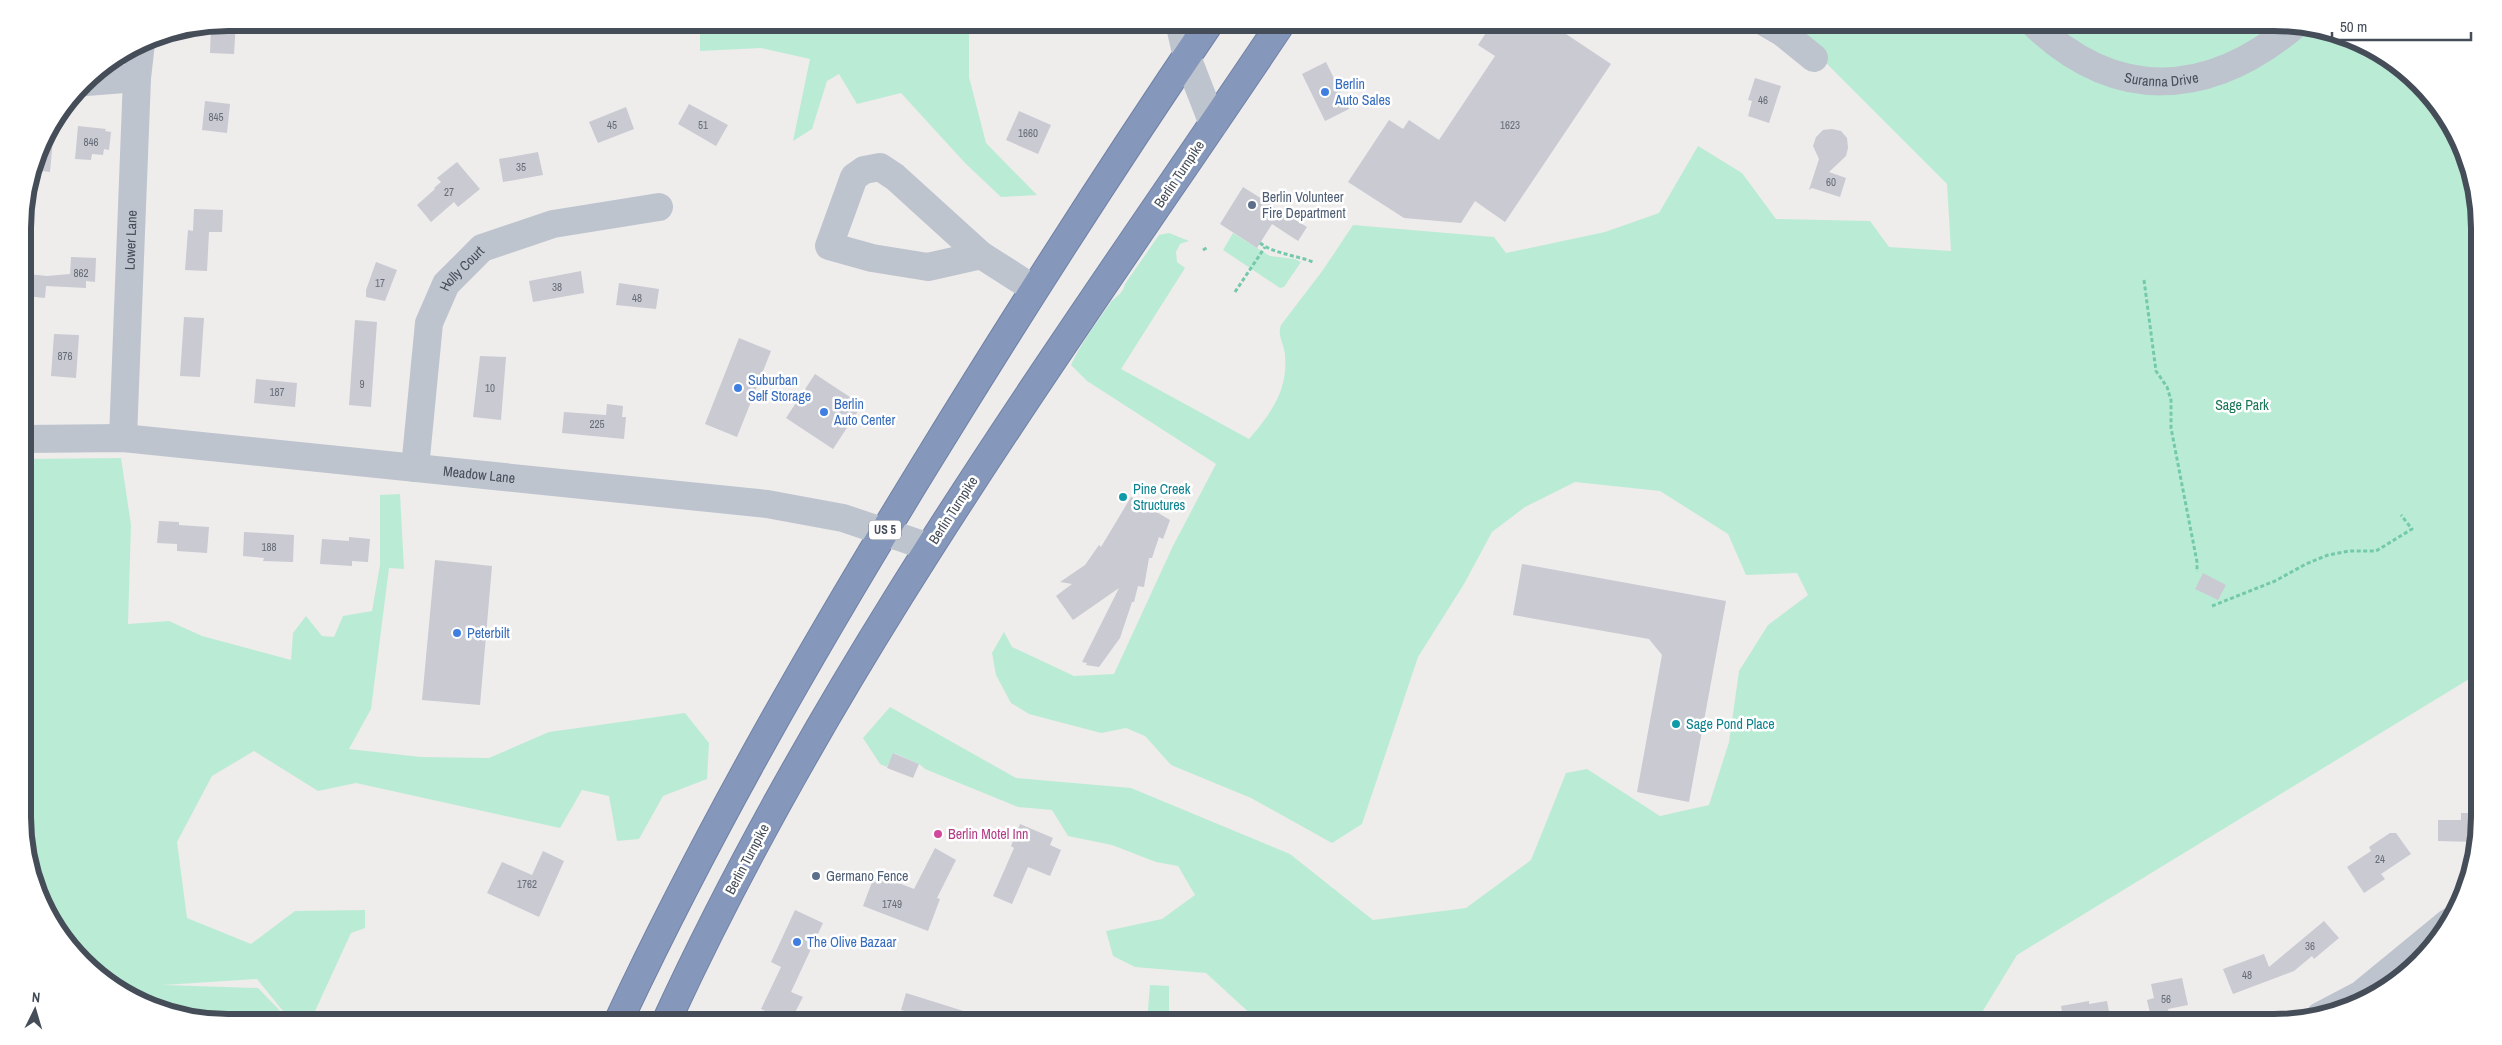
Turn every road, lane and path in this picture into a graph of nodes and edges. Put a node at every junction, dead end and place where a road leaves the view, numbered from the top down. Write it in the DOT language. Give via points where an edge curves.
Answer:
graph roads {
  1 [pos="1181,31"];
  2 [pos="1204,31"];
  3 [pos="1276,31"];
  4 [pos="1780,31"];
  5 [pos="2041,31"];
  6 [pos="2287,32"];
  7 [pos="140,53"];
  8 [pos="1186,57"];
  9 [pos="1814,58"];
  10 [pos="137,78"];
  11 [pos="97,81"];
  12 [pos="1213,124"];
  13 [pos="659,207"];
  14 [pos="947,223"];
  15 [pos="1260,243"];
  16 [pos="1265,246"];
  17 [pos="1208,248"];
  18 [pos="1203,250"];
  19 [pos="981,255"];
  20 [pos="1313,262"];
  21 [pos="942,264"];
  22 [pos="2144,280"];
  23 [pos="1034,289"];
  24 [pos="1235,292"];
  25 [pos="123,438"];
  26 [pos="31,439"];
  27 [pos="415,468"];
  28 [pos="2401,515"];
  29 [pos="884,531"];
  30 [pos="929,547"];
  31 [pos="2197,572"];
  32 [pos="2212,606"];
  33 [pos="2429,939"];
  34 [pos="2365,991"];
  35 [pos="622,1014"];
  36 [pos="670,1014"];
  1 -- 8 [label="street"];
  2 -- 8 [label="highway, US 5"];
  3 -- 12 [label="highway, Berlin Turnpike"];
  4 -- 9 [label="street"];
  5 -- 6 [label="street, Suranna Drive" via="2085,63 2115,74 2156,82 2199,78 2228,69 2266,49"];
  7 -- 10 [label="street, Lower Lane"];
  8 -- 12 [label="street"];
  8 -- 23 [label="highway, US 5"];
  10 -- 11 [label="street"];
  10 -- 25 [label="street, Lower Lane"];
  12 -- 30 [label="highway, Berlin Turnpike"];
  13 -- 27 [label="street, Holly Court" via="553,224 482,248 446,284 429,323"];
  14 -- 19 [label="street"];
  14 -- 21 [label="street" via="948,246"];
  14 -- 21 [label="street" via="880,167 864,170 854,178 828,246 911,265 928,267"];
  15 -- 16 [label="path"];
  16 -- 20 [label="path" via="1272,251"];
  16 -- 24 [label="path"];
  17 -- 18 [label="path"];
  19 -- 21 [label="street"];
  19 -- 23 [label="street"];
  22 -- 31 [label="path" via="2156,371 2171,400 2170,428"];
  23 -- 29 [label="highway, US 5"];
  25 -- 26 [label="street, Meadow Lane"];
  25 -- 27 [label="street, Meadow Lane"];
  27 -- 29 [label="street, Meadow Lane" via="777,505 843,518"];
  28 -- 32 [label="path" via="2412,529 2384,548 2328,555"];
  29 -- 30 [label="street, Meadow Lane"];
  29 -- 35 [label="highway, US 5" via="734,792"];
  30 -- 36 [label="highway, Berlin Turnpike" via="854,668 770,816"];
  33 -- 34 [label="street"];
}
